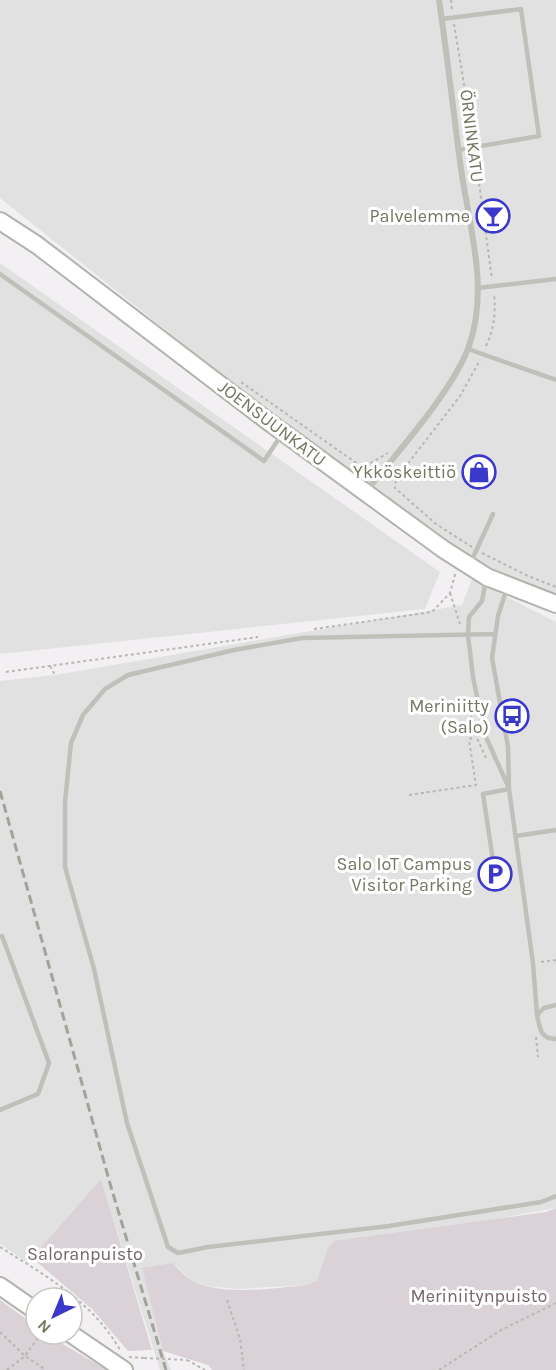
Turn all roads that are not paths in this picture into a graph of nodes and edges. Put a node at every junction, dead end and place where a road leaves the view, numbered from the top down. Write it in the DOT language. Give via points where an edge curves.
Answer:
graph roads {
  1 [pos="440,0"];
  2 [pos="442,19"];
  3 [pos="458,150"];
  4 [pos="0,221"];
  5 [pos="0,274"];
  6 [pos="556,279"];
  7 [pos="478,288"];
  8 [pos="468,349"];
  9 [pos="556,380"];
  10 [pos="283,432"];
  11 [pos="366,492"];
  12 [pos="494,514"];
  13 [pos="464,563"];
  14 [pos="487,577"];
  15 [pos="508,586"];
  16 [pos="556,604"];
  17 [pos="495,634"];
  18 [pos="468,635"];
  19 [pos="508,789"];
  20 [pos="556,830"];
  21 [pos="516,836"];
  22 [pos="495,874"];
  23 [pos="2,936"];
  24 [pos="556,1005"];
  25 [pos="537,1015"];
  26 [pos="556,1039"];
  27 [pos="0,1110"];
  28 [pos="556,1196"];
  29 [pos="0,1280"];
  30 [pos="0,1286"];
  31 [pos="24,1302"];
  32 [pos="24,1303"];
  33 [pos="84,1340"];
  34 [pos="124,1360"];
  1 -- 2 [label="street, ÖRNINKATU"];
  2 -- 3 [label="street, ÖRNINKATU"];
  2 -- 3 [label="lane" via="521,9 539,136"];
  3 -- 7 [label="street, ÖRNINKATU"];
  4 -- 10 [label="street, JOENSUUNKATU"];
  5 -- 10 [label="lane" via="264,461"];
  6 -- 7 [label="lane"];
  7 -- 8 [label="street, ÖRNINKATU" via="478,318"];
  8 -- 9 [label="lane"];
  8 -- 11 [label="street, ÖRNINKATU" via="450,382"];
  10 -- 11 [label="street, JOENSUUNKATU"];
  11 -- 13 [label="street, JOENSUUNKATU"];
  12 -- 13 [label="lane"];
  13 -- 14 [label="street, JOENSUUNKATU"];
  14 -- 15 [label="street, JOENSUUNKATU"];
  14 -- 18 [label="lane" via="482,601 469,617"];
  15 -- 16 [label="street, JOENSUUNKATU"];
  15 -- 17 [label="lane"];
  17 -- 18 [label="lane"];
  17 -- 19 [label="lane" via="492,658 508,747"];
  18 -- 19 [label="lane" via="485,735"];
  18 -- 28 [label="lane" via="302,638 128,675 105,689 83,715 71,743 64,801 65,867 94,969 127,1123 168,1247 178,1253 389,1226 541,1202"];
  19 -- 21 [label="lane"];
  19 -- 22 [label="lane" via="483,794"];
  20 -- 21 [label="lane"];
  21 -- 25 [label="lane"];
  23 -- 27 [label="lane" via="49,1063 38,1094"];
  24 -- 25 [label="lane"];
  25 -- 26 [label="lane" via="541,1033 547,1039"];
  29 -- 31 [label="street"];
  30 -- 32 [label="street"];
  33 -- 34 [label="street"];
}
